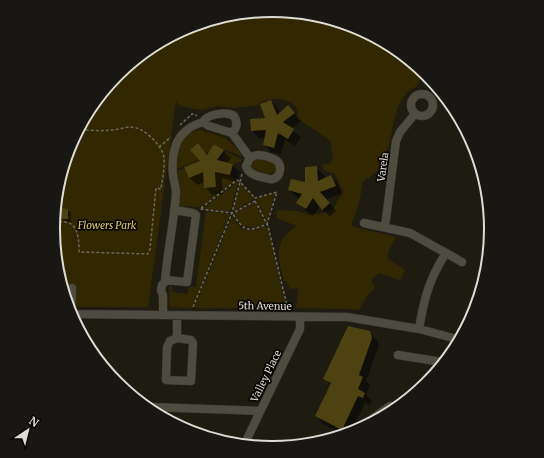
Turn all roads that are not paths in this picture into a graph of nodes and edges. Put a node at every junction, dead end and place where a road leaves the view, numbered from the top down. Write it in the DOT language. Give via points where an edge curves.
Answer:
graph roads {
  1 [pos="414,115"];
  2 [pos="203,122"];
  3 [pos="232,133"];
  4 [pos="250,158"];
  5 [pos="174,210"];
  6 [pos="364,223"];
  7 [pos="385,227"];
  8 [pos="446,254"];
  9 [pos="462,262"];
  10 [pos="165,281"];
  11 [pos="72,288"];
  12 [pos="72,299"];
  13 [pos="78,314"];
  14 [pos="164,315"];
  15 [pos="177,315"];
  16 [pos="300,317"];
  17 [pos="419,329"];
  18 [pos="177,338"];
  19 [pos="454,338"];
  20 [pos="398,355"];
  21 [pos="437,361"];
  22 [pos="157,407"];
  23 [pos="260,411"];
  24 [pos="247,439"];
  1 -- 7 [label="street, Varela" via="396,141"];
  2 -- 3 [label="street"];
  2 -- 3 [label="street" via="210,116 230,113 237,124"];
  2 -- 5 [label="street" via="183,133 175,148"];
  3 -- 4 [label="street"];
  5 -- 10 [label="street"];
  5 -- 10 [label="street" via="196,216 187,282"];
  6 -- 7 [label="street"];
  7 -- 8 [label="street" via="416,235"];
  8 -- 9 [label="street"];
  8 -- 17 [label="street" via="429,285"];
  10 -- 14 [label="street" via="167,292 163,295"];
  11 -- 12 [label="street"];
  13 -- 14 [label="street, 5th Avenue"];
  14 -- 15 [label="street, 5th Avenue"];
  15 -- 16 [label="street, 5th Avenue"];
  15 -- 18 [label="street"];
  16 -- 17 [label="street, 5th Avenue" via="359,318"];
  16 -- 23 [label="street, Valley Place" via="300,329"];
  17 -- 19 [label="street, 5th Avenue"];
  18 -- 18 [label="street" via="191,340 193,343 191,381 166,380 167,346 170,341"];
  20 -- 21 [label="street"];
  22 -- 23 [label="street"];
  23 -- 24 [label="street, Valley Place"];
}
